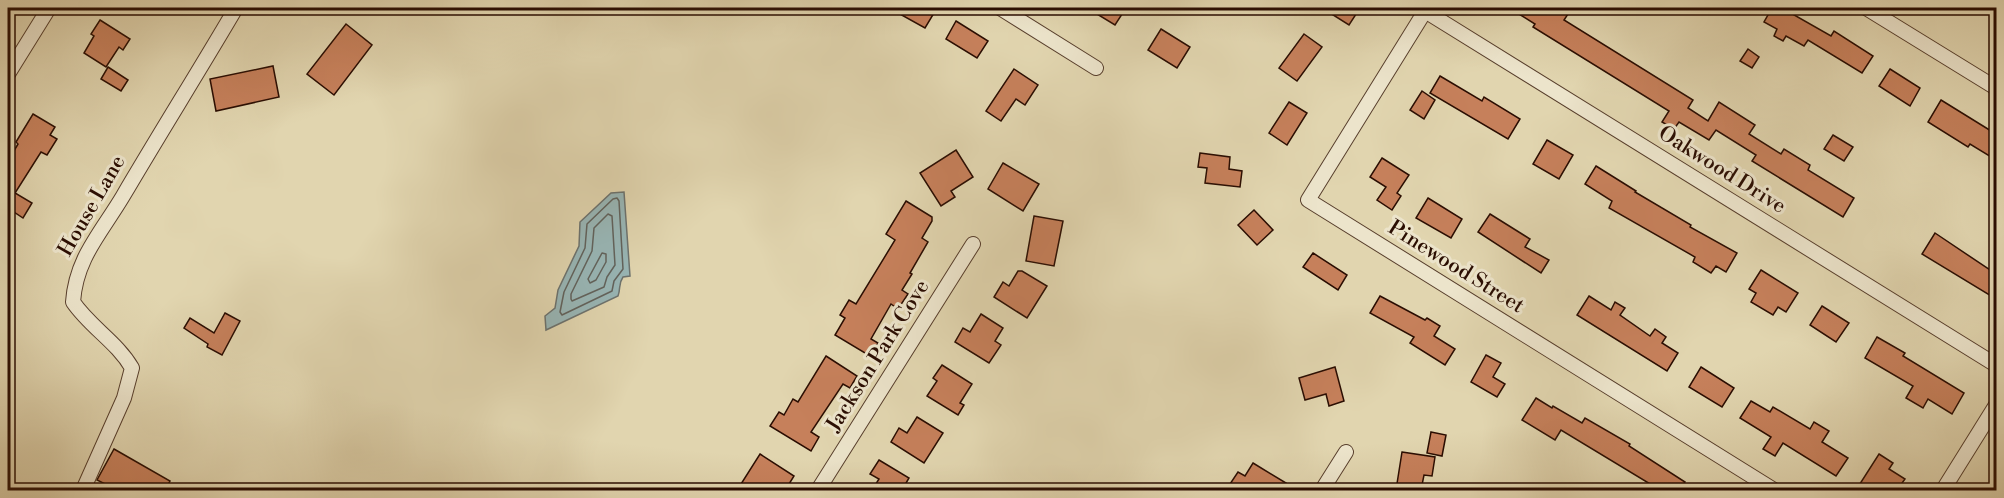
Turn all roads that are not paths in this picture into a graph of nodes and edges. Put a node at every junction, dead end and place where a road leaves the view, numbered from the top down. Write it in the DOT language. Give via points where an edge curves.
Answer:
graph roads {
  1 [pos="49,8"];
  2 [pos="236,8"];
  3 [pos="1000,8"];
  4 [pos="1866,8"];
  5 [pos="1426,9"];
  6 [pos="1096,69"];
  7 [pos="8,74"];
  8 [pos="1996,88"];
  9 [pos="973,244"];
  10 [pos="1996,365"];
  11 [pos="1996,405"];
  12 [pos="1346,452"];
  13 [pos="83,490"];
  14 [pos="818,490"];
  15 [pos="1322,490"];
  16 [pos="1774,490"];
  17 [pos="1943,490"];
  1 -- 7 [label="street"];
  2 -- 13 [label="street, House Lane" via="77,273 73,302 132,368 124,398"];
  3 -- 6 [label="street"];
  4 -- 8 [label="street"];
  5 -- 10 [label="street, Oakwood Drive"];
  5 -- 16 [label="street, Pinewood Street" via="1308,200"];
  9 -- 14 [label="street, Jackson Park Cove"];
  11 -- 17 [label="street"];
  12 -- 15 [label="street"];
}
